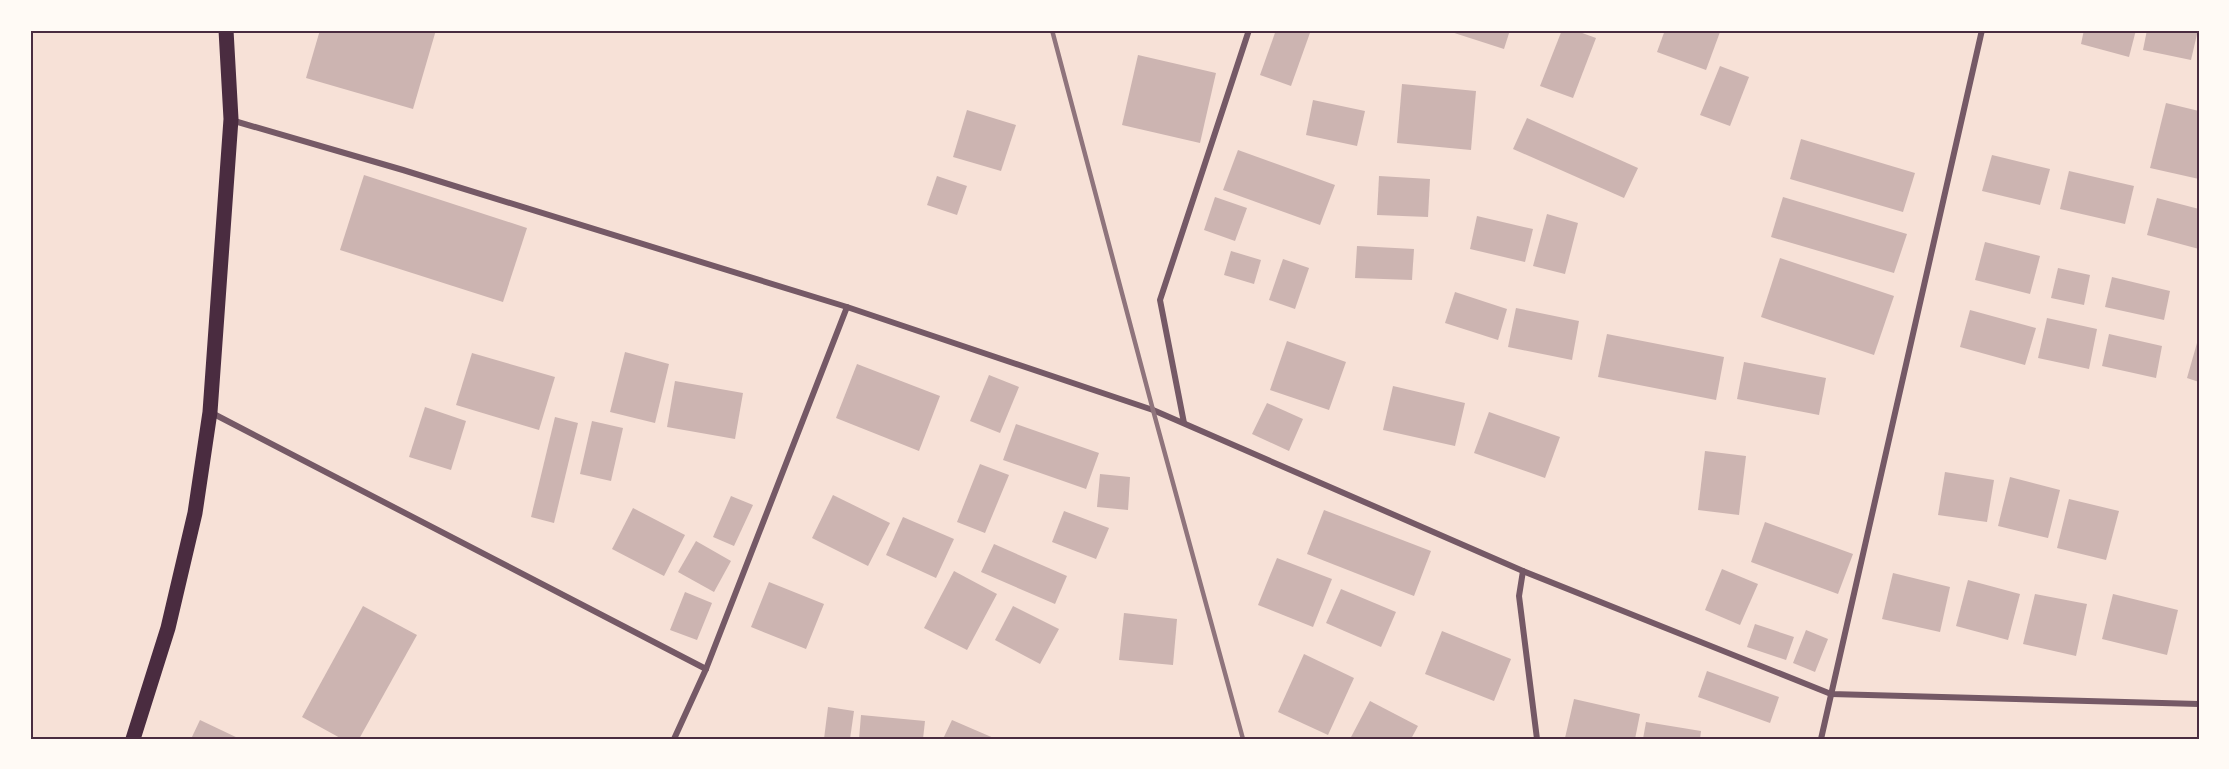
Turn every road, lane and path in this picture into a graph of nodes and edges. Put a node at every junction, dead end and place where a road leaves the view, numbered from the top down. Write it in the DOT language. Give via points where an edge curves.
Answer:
graph roads {
  1 [pos="226,30"];
  2 [pos="1249,30"];
  3 [pos="1982,30"];
  4 [pos="231,119"];
  5 [pos="847,307"];
  6 [pos="210,412"];
  7 [pos="1184,423"];
  8 [pos="1523,571"];
  9 [pos="706,669"];
  10 [pos="1830,694"];
  11 [pos="2199,704"];
  12 [pos="133,739"];
  13 [pos="674,739"];
  14 [pos="1536,739"];
  15 [pos="1821,739"];
  1 -- 4 [label="main road"];
  2 -- 7 [label="street" via="1160,300"];
  3 -- 10 [label="street"];
  4 -- 5 [label="street"];
  4 -- 6 [label="main road"];
  5 -- 7 [label="street"];
  5 -- 9 [label="street"];
  6 -- 9 [label="street"];
  6 -- 12 [label="main road" via="195,513 168,628"];
  7 -- 8 [label="street"];
  8 -- 10 [label="street"];
  8 -- 14 [label="street" via="1519,596"];
  9 -- 13 [label="street"];
  10 -- 11 [label="street"];
  10 -- 15 [label="street"];
}
